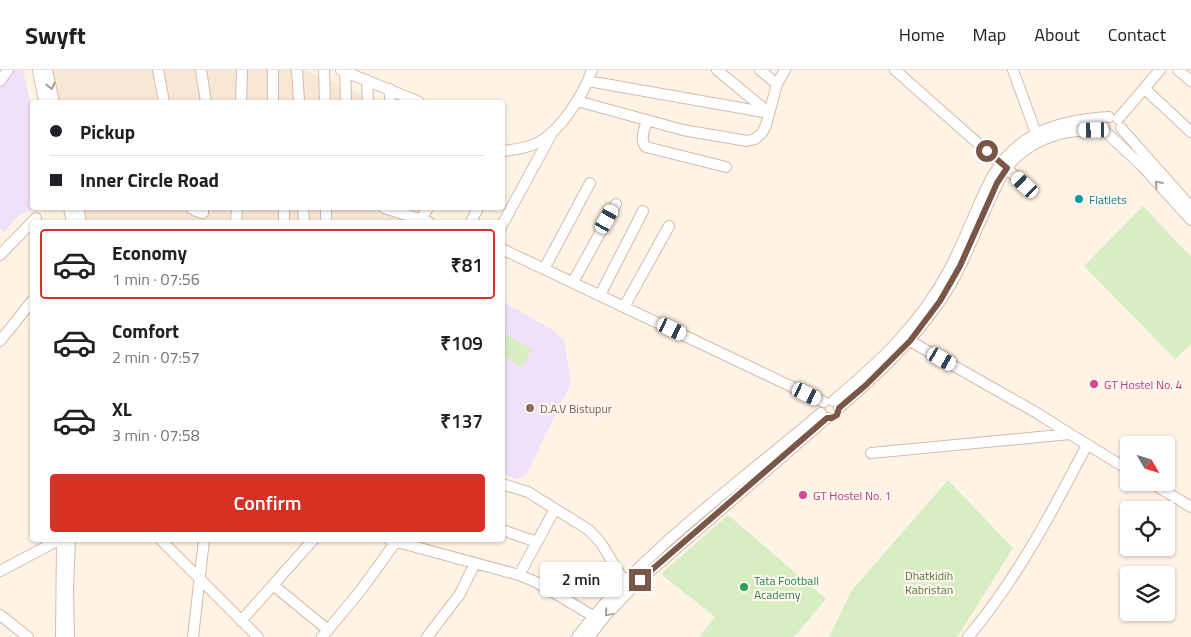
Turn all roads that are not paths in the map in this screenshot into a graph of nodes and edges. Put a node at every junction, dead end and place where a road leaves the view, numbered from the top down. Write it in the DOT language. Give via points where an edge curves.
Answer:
graph roads {
  1 [pos="8,70"];
  2 [pos="38,70"];
  3 [pos="47,70"];
  4 [pos="158,70"];
  5 [pos="201,70"];
  6 [pos="242,70"];
  7 [pos="273,70"];
  8 [pos="297,70"];
  9 [pos="324,70"];
  10 [pos="592,70"];
  11 [pos="717,70"];
  12 [pos="760,70"];
  13 [pos="785,70"];
  14 [pos="895,70"];
  15 [pos="1013,70"];
  16 [pos="1160,70"];
  17 [pos="1178,70"];
  18 [pos="343,71"];
  19 [pos="367,80"];
  20 [pos="588,80"];
  21 [pos="0,81"];
  22 [pos="1191,81"];
  23 [pos="777,84"];
  24 [pos="390,89"];
  25 [pos="1145,89"];
  26 [pos="44,100"];
  27 [pos="54,100"];
  28 [pos="164,100"];
  29 [pos="206,100"];
  30 [pos="241,100"];
  31 [pos="274,100"];
  32 [pos="299,100"];
  33 [pos="325,100"];
  34 [pos="346,100"];
  35 [pos="368,100"];
  36 [pos="390,100"];
  37 [pos="411,100"];
  38 [pos="577,101"];
  39 [pos="769,112"];
  40 [pos="646,120"];
  41 [pos="1116,121"];
  42 [pos="1106,132"];
  43 [pos="1191,132"];
  44 [pos="1036,133"];
  45 [pos="551,134"];
  46 [pos="505,152"];
  47 [pos="1004,165"];
  48 [pos="726,166"];
  49 [pos="590,183"];
  50 [pos="1025,185"];
  51 [pos="616,204"];
  52 [pos="1191,207"];
  53 [pos="393,210"];
  54 [pos="643,210"];
  55 [pos="418,218"];
  56 [pos="505,220"];
  57 [pos="1191,220"];
  58 [pos="30,224"];
  59 [pos="669,226"];
  60 [pos="505,250"];
  61 [pos="0,255"];
  62 [pos="544,269"];
  63 [pos="573,282"];
  64 [pos="600,295"];
  65 [pos="30,304"];
  66 [pos="624,307"];
  67 [pos="0,341"];
  68 [pos="910,341"];
  69 [pos="832,403"];
  70 [pos="824,415"];
  71 [pos="1070,434"];
  72 [pos="1087,445"];
  73 [pos="871,453"];
  74 [pos="1120,465"];
  75 [pos="505,485"];
  76 [pos="1165,491"];
  77 [pos="1191,507"];
  78 [pos="555,508"];
  79 [pos="505,531"];
  80 [pos="57,542"];
  81 [pos="61,542"];
  82 [pos="70,542"];
  83 [pos="163,542"];
  84 [pos="204,542"];
  85 [pos="311,542"];
  86 [pos="393,542"];
  87 [pos="398,542"];
  88 [pos="537,542"];
  89 [pos="475,563"];
  90 [pos="0,571"];
  91 [pos="519,575"];
  92 [pos="200,579"];
  93 [pos="624,581"];
  94 [pos="273,585"];
  95 [pos="593,616"];
  96 [pos="1,617"];
  97 [pos="241,621"];
  98 [pos="325,634"];
  99 [pos="28,637"];
  100 [pos="62,637"];
  101 [pos="69,637"];
  102 [pos="192,637"];
  103 [pos="258,637"];
  104 [pos="426,637"];
  105 [pos="577,637"];
  106 [pos="590,637"];
  107 [pos="968,637"];
  1 -- 21 [label="street"];
  2 -- 26 [label="street"];
  3 -- 27 [label="street, one-way"];
  4 -- 28 [label="street"];
  5 -- 29 [label="street"];
  6 -- 30 [label="street"];
  7 -- 31 [label="street"];
  8 -- 32 [label="street"];
  9 -- 33 [label="street"];
  10 -- 20 [label="street"];
  11 -- 39 [label="street"];
  12 -- 23 [label="street"];
  13 -- 23 [label="street"];
  14 -- 47 [label="street"];
  15 -- 44 [label="street"];
  16 -- 25 [label="street"];
  17 -- 22 [label="street"];
  18 -- 19 [label="street"];
  18 -- 34 [label="street"];
  19 -- 24 [label="street"];
  19 -- 35 [label="street"];
  20 -- 38 [label="street"];
  20 -- 39 [label="street"];
  23 -- 39 [label="street"];
  24 -- 36 [label="street"];
  24 -- 37 [label="street"];
  25 -- 41 [label="street"];
  25 -- 43 [label="street"];
  38 -- 40 [label="street"];
  38 -- 45 [label="street"];
  39 -- 40 [label="street" via="762,133 747,141"];
  40 -- 48 [label="street" via="642,139 646,147"];
  41 -- 42 [label="street" via="1118,132"];
  41 -- 42 [label="street" via="1105,120"];
  41 -- 44 [label="street" via="1077,120"];
  41 -- 52 [label="street"];
  42 -- 47 [label="street" via="1071,132 1044,139"];
  57 -- 42 [label="street, one-way"];
  44 -- 47 [label="street" via="1011,150"];
  45 -- 46 [label="street" via="536,144"];
  45 -- 56 [label="street"];
  47 -- 50 [label="street"];
  47 -- 68 [label="street" via="950,285"];
  47 -- 69 [label="street" via="978,204 949,270 930,302 876,364"];
  49 -- 62 [label="street"];
  51 -- 63 [label="street"];
  53 -- 55 [label="street"];
  54 -- 64 [label="street"];
  58 -- 61 [label="street"];
  59 -- 66 [label="street"];
  60 -- 62 [label="street"];
  62 -- 63 [label="street"];
  63 -- 64 [label="street"];
  64 -- 66 [label="street"];
  65 -- 67 [label="street"];
  66 -- 69 [label="street"];
  68 -- 69 [label="street" via="866,385"];
  68 -- 71 [label="street"];
  69 -- 70 [label="street" via="820,409"];
  69 -- 70 [label="street" via="838,413 835,417"];
  70 -- 93 [label="street" via="696,517"];
  70 -- 106 [label="street, one-way" via="640,580 606,614"];
  71 -- 72 [label="street"];
  71 -- 73 [label="street"];
  72 -- 74 [label="street"];
  72 -- 107 [label="street" via="1023,561 990,612"];
  75 -- 78 [label="street" via="528,492"];
  76 -- 77 [label="street"];
  78 -- 88 [label="street"];
  78 -- 93 [label="street" via="589,530"];
  79 -- 88 [label="street"];
  80 -- 90 [label="street"];
  81 -- 100 [label="street"];
  82 -- 101 [label="street"];
  83 -- 92 [label="street"];
  84 -- 92 [label="street"];
  85 -- 94 [label="street"];
  86 -- 98 [label="street"];
  87 -- 89 [label="street"];
  88 -- 91 [label="street"];
  89 -- 91 [label="street"];
  89 -- 104 [label="street" via="460,594"];
  91 -- 95 [label="street"];
  92 -- 97 [label="street"];
  92 -- 102 [label="street"];
  93 -- 95 [label="street"];
  94 -- 97 [label="street"];
  94 -- 98 [label="street"];
  95 -- 105 [label="street"];
  96 -- 99 [label="street"];
  97 -- 103 [label="street"];
}
